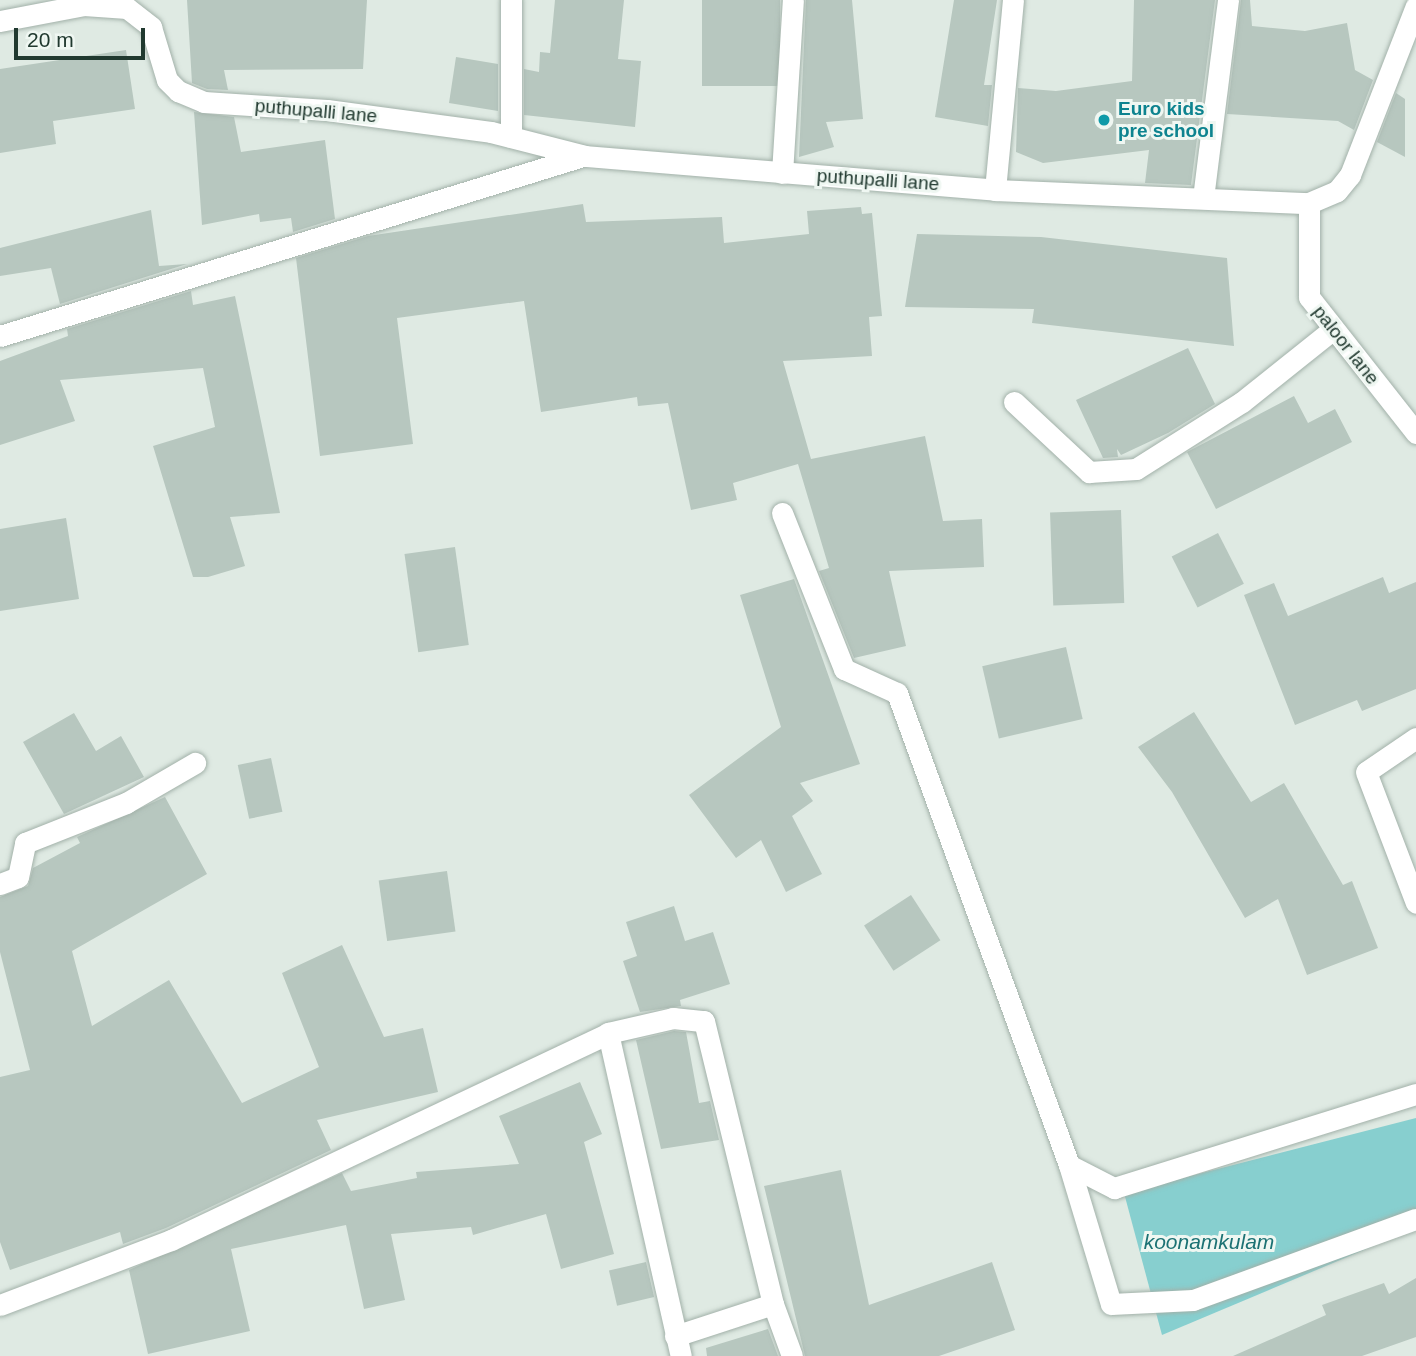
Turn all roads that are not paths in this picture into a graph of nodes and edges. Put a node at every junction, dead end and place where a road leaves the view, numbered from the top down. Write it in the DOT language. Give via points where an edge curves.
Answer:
graph roads {
  1 [pos="511,0"];
  2 [pos="793,0"];
  3 [pos="1013,0"];
  4 [pos="1228,0"];
  5 [pos="100,3"];
  6 [pos="1416,6"];
  7 [pos="0,20"];
  8 [pos="511,137"];
  9 [pos="585,156"];
  10 [pos="782,173"];
  11 [pos="995,190"];
  12 [pos="1203,198"];
  13 [pos="1309,203"];
  14 [pos="1331,331"];
  15 [pos="0,336"];
  16 [pos="1014,402"];
  17 [pos="1416,433"];
  18 [pos="782,513"];
  19 [pos="1416,738"];
  20 [pos="195,764"];
  21 [pos="0,884"];
  22 [pos="1416,903"];
  23 [pos="608,1034"];
  24 [pos="1416,1094"];
  25 [pos="1069,1165"];
  26 [pos="1416,1219"];
  27 [pos="774,1304"];
  28 [pos="0,1305"];
  29 [pos="678,1346"];
  30 [pos="792,1356"];
  1 -- 8 [label="street"];
  2 -- 10 [label="street"];
  3 -- 11 [label="street"];
  4 -- 12 [label="street"];
  5 -- 7 [label="street"];
  5 -- 8 [label="street, puthupalli lane" via="142,14 167,80 189,96 219,103 327,110"];
  6 -- 13 [label="street, puthupalli lane" via="1350,176 1337,191"];
  8 -- 9 [label="street, puthupalli lane"];
  9 -- 10 [label="street, puthupalli lane"];
  9 -- 15 [label="street"];
  10 -- 11 [label="street, puthupalli lane"];
  11 -- 12 [label="street, puthupalli lane"];
  12 -- 13 [label="street, puthupalli lane"];
  13 -- 14 [label="street, paloor lane" via="1309,297"];
  14 -- 16 [label="street" via="1242,402 1136,469 1089,472"];
  14 -- 17 [label="street, paloor lane"];
  18 -- 25 [label="street" via="844,669 897,693"];
  19 -- 22 [label="street" via="1366,772"];
  20 -- 21 [label="street" via="125,803 25,843 18,877"];
  23 -- 27 [label="street" via="673,1018 704,1021"];
  23 -- 28 [label="street" via="172,1240"];
  23 -- 29 [label="street"];
  24 -- 25 [label="street" via="1114,1188"];
  25 -- 26 [label="street" via="1111,1304 1193,1300"];
  27 -- 29 [label="street"];
  27 -- 30 [label="street"];
}
